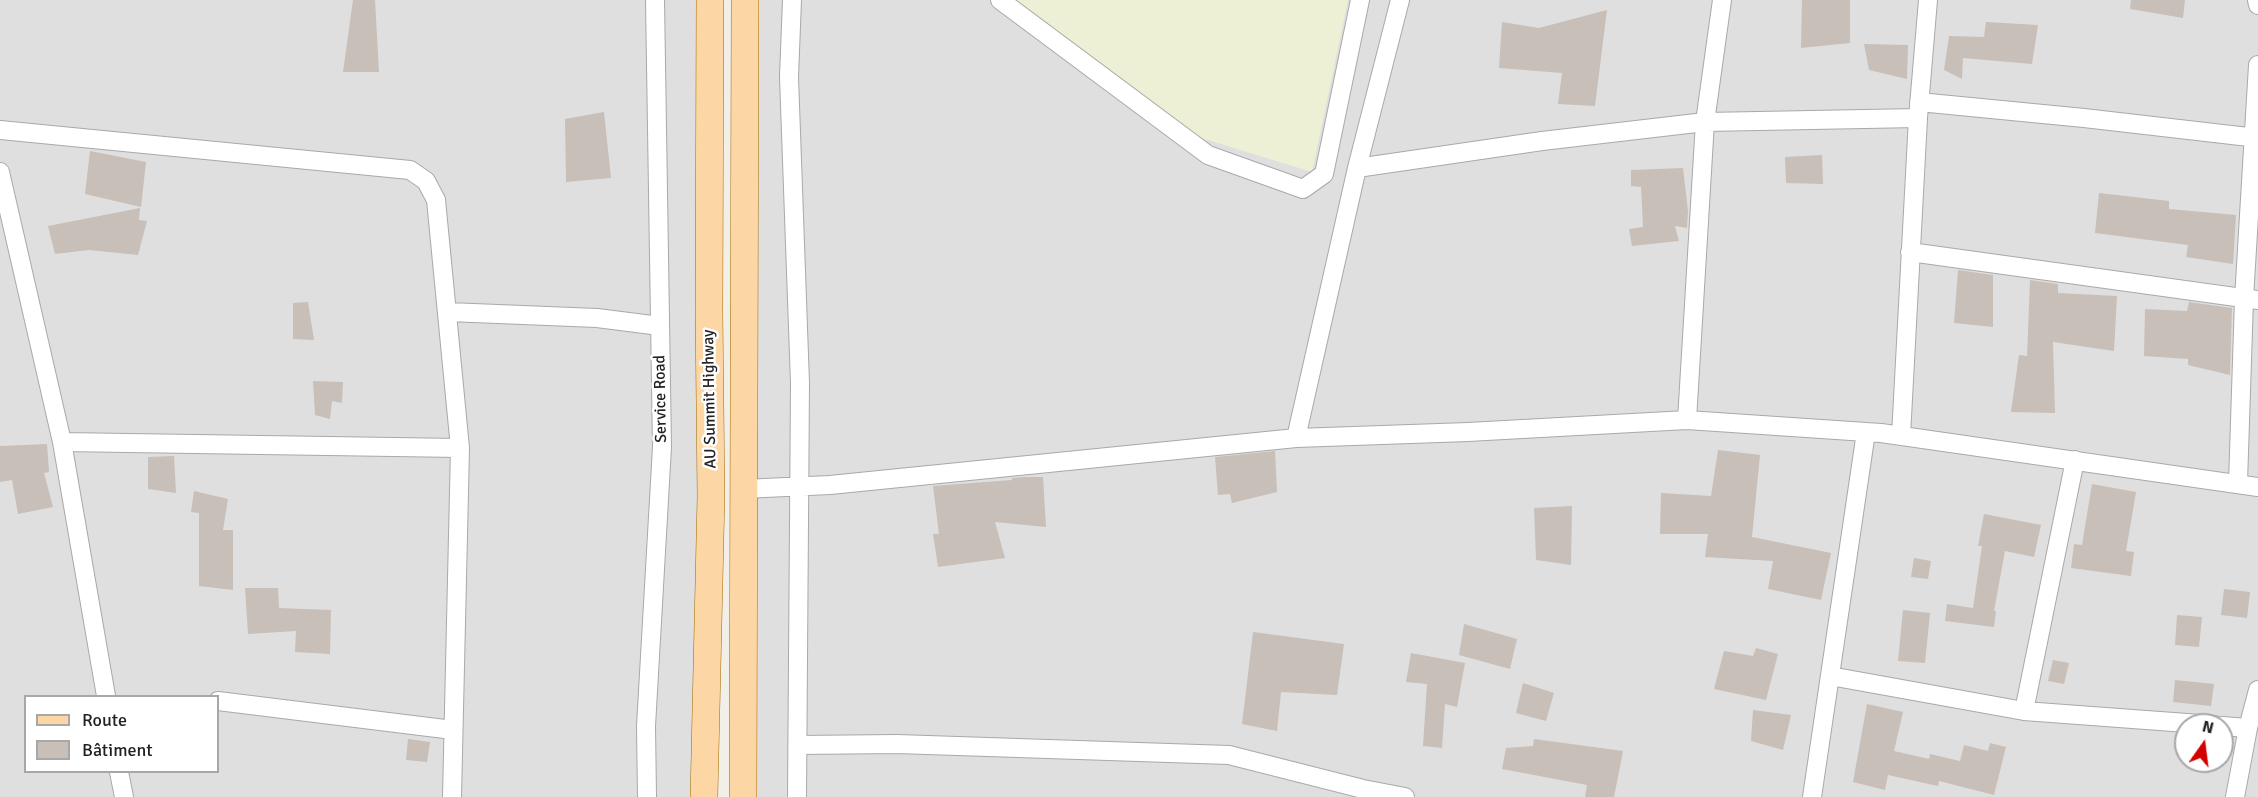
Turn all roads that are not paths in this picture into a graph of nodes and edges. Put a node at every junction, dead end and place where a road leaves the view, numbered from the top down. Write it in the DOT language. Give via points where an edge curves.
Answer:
graph roads {
  1 [pos="656,0"];
  2 [pos="710,0"];
  3 [pos="745,0"];
  4 [pos="792,0"];
  5 [pos="999,0"];
  6 [pos="1360,0"];
  7 [pos="1400,0"];
  8 [pos="1722,0"];
  9 [pos="1928,0"];
  10 [pos="2257,0"];
  11 [pos="2258,5"];
  12 [pos="2258,65"];
  13 [pos="1918,110"];
  14 [pos="1705,122"];
  15 [pos="0,130"];
  16 [pos="2256,138"];
  17 [pos="1357,168"];
  18 [pos="0,171"];
  19 [pos="1911,252"];
  20 [pos="2251,299"];
  21 [pos="448,312"];
  22 [pos="660,326"];
  23 [pos="1687,420"];
  24 [pos="1866,432"];
  25 [pos="1901,436"];
  26 [pos="1296,438"];
  27 [pos="62,442"];
  28 [pos="460,448"];
  29 [pos="2074,460"];
  30 [pos="2238,483"];
  31 [pos="800,486"];
  32 [pos="2258,487"];
  33 [pos="743,489"];
  34 [pos="1830,676"];
  35 [pos="2258,690"];
  36 [pos="106,695"];
  37 [pos="219,701"];
  38 [pos="2024,711"];
  39 [pos="2174,722"];
  40 [pos="2234,727"];
  41 [pos="2248,728"];
  42 [pos="453,730"];
  43 [pos="798,745"];
  44 [pos="119,773"];
  45 [pos="124,797"];
  46 [pos="452,797"];
  47 [pos="647,797"];
  48 [pos="704,797"];
  49 [pos="743,797"];
  50 [pos="797,797"];
  51 [pos="1405,797"];
  52 [pos="1812,797"];
  53 [pos="2235,797"];
  1 -- 22 [label="street, Service Road"];
  2 -- 48 [label="main road, AU Summit Highway" via="711,496"];
  3 -- 33 [label="main road, AU Summit Highway"];
  4 -- 31 [label="street" via="789,77"];
  5 -- 6 [label="street" via="1208,155 1303,189 1324,174"];
  7 -- 17 [label="street"];
  8 -- 14 [label="street"];
  9 -- 13 [label="street"];
  10 -- 11 [label="street"];
  12 -- 16 [label="street"];
  13 -- 14 [label="street"];
  13 -- 16 [label="street" via="2084,118"];
  13 -- 19 [label="street"];
  14 -- 17 [label="street"];
  14 -- 23 [label="street"];
  15 -- 21 [label="street" via="410,170 426,181 436,200"];
  16 -- 20 [label="street"];
  17 -- 26 [label="street"];
  18 -- 27 [label="street"];
  19 -- 20 [label="street"];
  19 -- 25 [label="street"];
  20 -- 30 [label="street"];
  21 -- 22 [label="street" via="597,318"];
  21 -- 28 [label="street"];
  22 -- 47 [label="street, Service Road" via="662,447 646,726"];
  23 -- 24 [label="street"];
  23 -- 26 [label="street"];
  24 -- 25 [label="street"];
  24 -- 34 [label="street"];
  25 -- 29 [label="street"];
  26 -- 31 [label="street"];
  27 -- 28 [label="street"];
  27 -- 36 [label="street"];
  28 -- 42 [label="street"];
  29 -- 30 [label="street"];
  29 -- 38 [label="street"];
  30 -- 32 [label="street"];
  31 -- 33 [label="street"];
  31 -- 43 [label="street"];
  33 -- 49 [label="main road, AU Summit Highway"];
  34 -- 38 [label="street"];
  34 -- 52 [label="street"];
  35 -- 41 [label="street"];
  37 -- 42 [label="street"];
  38 -- 39 [label="street"];
  40 -- 41 [label="street"];
  41 -- 53 [label="street"];
  42 -- 46 [label="street"];
  43 -- 50 [label="street"];
  43 -- 51 [label="street" via="897,744 1229,755"];
  44 -- 45 [label="street"];
}
